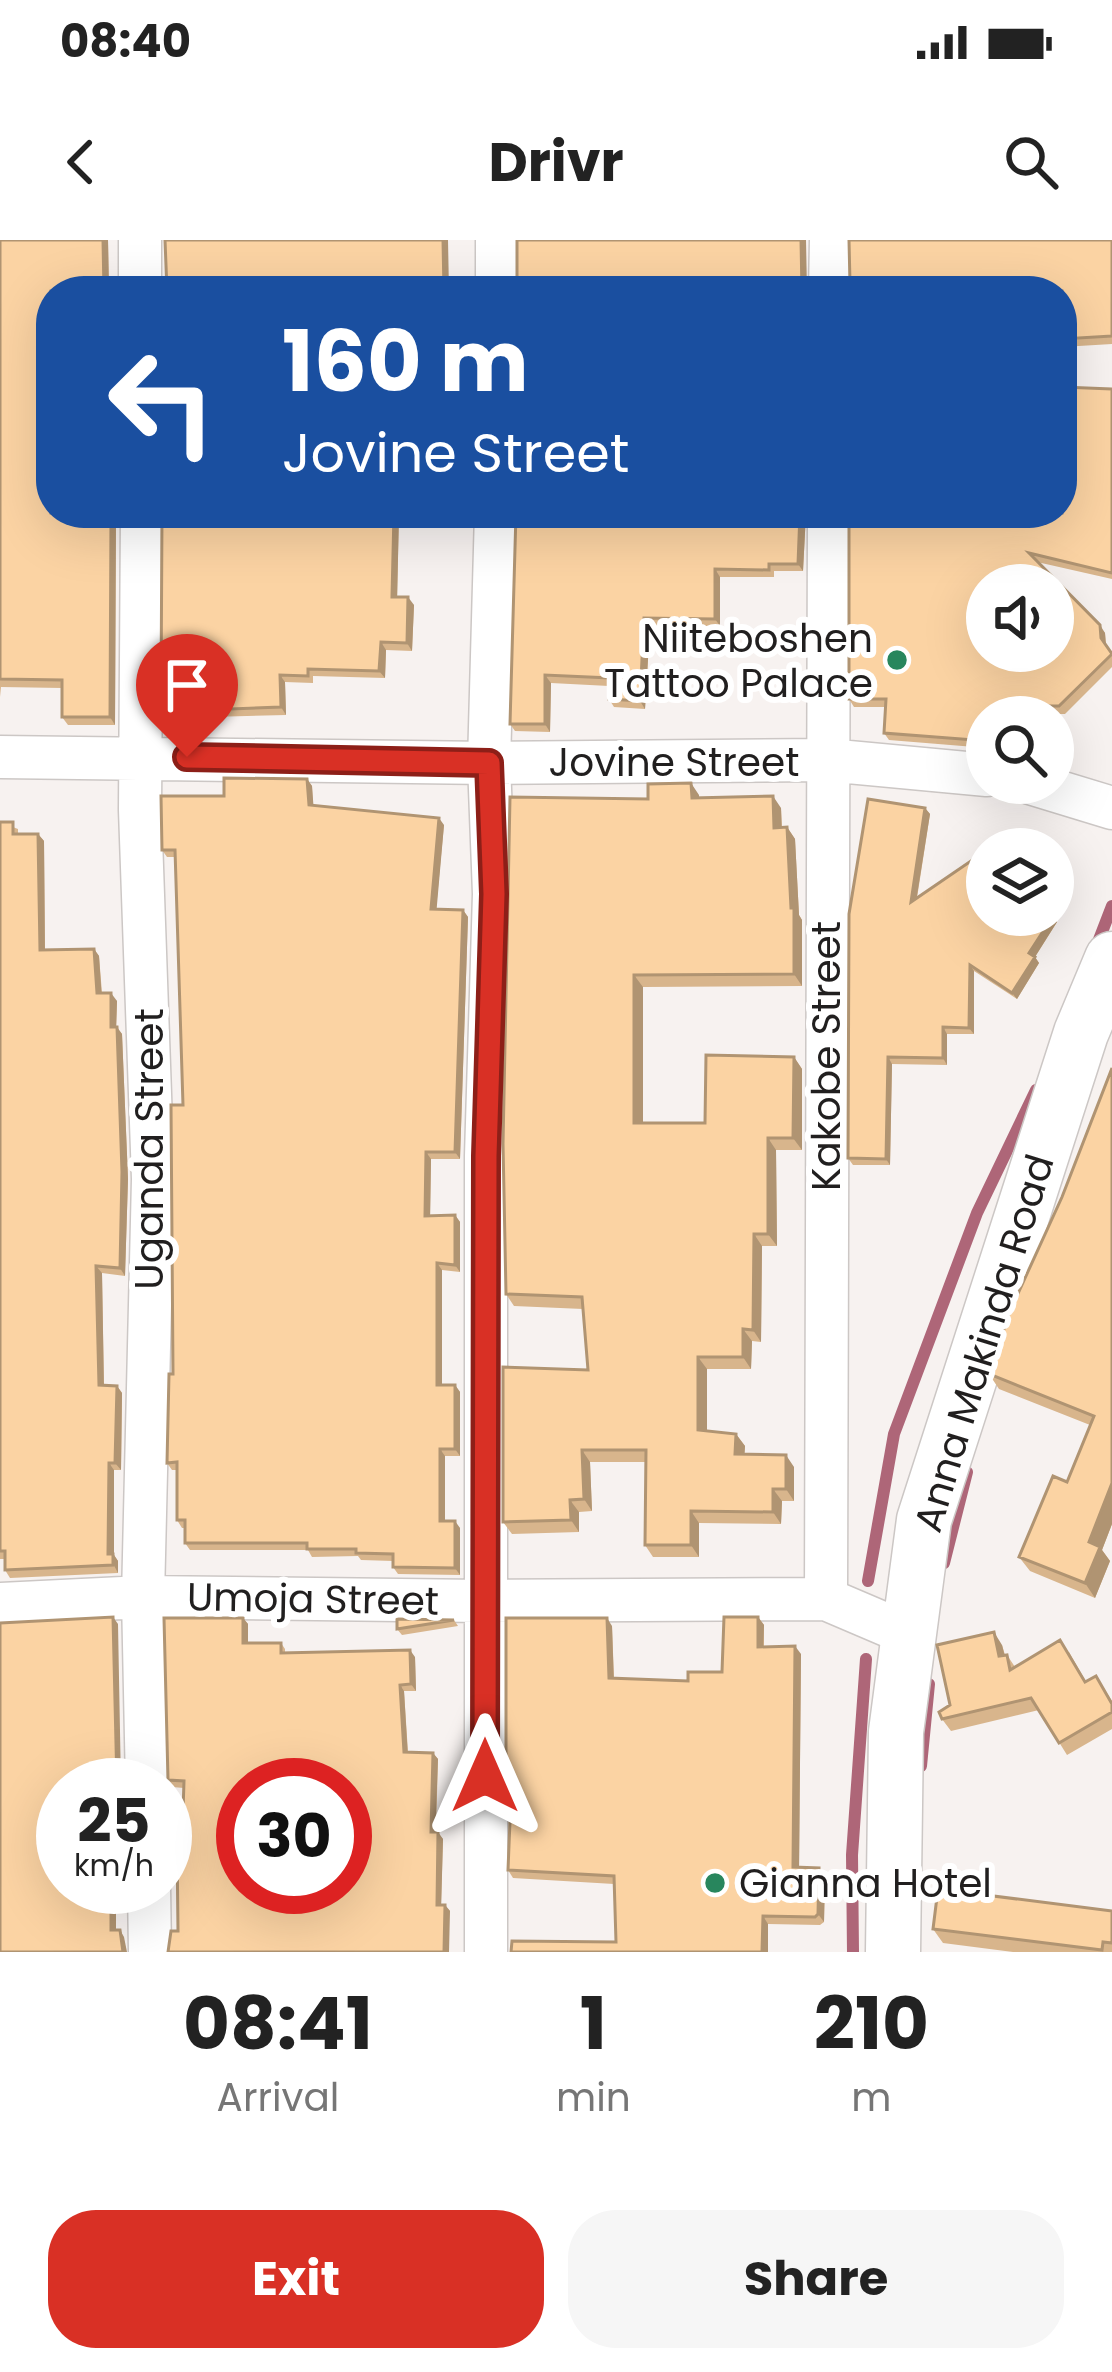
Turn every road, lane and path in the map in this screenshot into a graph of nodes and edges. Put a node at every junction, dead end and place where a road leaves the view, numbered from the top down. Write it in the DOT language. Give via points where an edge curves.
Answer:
graph roads {
  1 [pos="140,240"];
  2 [pos="496,240"];
  3 [pos="831,240"];
  4 [pos="140,276"];
  5 [pos="496,276"];
  6 [pos="830,276"];
  7 [pos="142,528"];
  8 [pos="496,528"];
  9 [pos="829,528"];
  10 [pos="0,757"];
  11 [pos="143,757"];
  12 [pos="827,760"];
  13 [pos="489,763"];
  14 [pos="966,773"];
  15 [pos="1074,796"];
  16 [pos="1112,808"];
  17 [pos="1112,959"];
  18 [pos="1097,1035"];
  19 [pos="143,1597"];
  20 [pos="826,1599"];
  21 [pos="483,1601"];
  22 [pos="0,1604"];
  23 [pos="908,1634"];
  24 [pos="146,1758"];
  25 [pos="149,1914"];
  26 [pos="150,1952"];
  27 [pos="487,1952"];
  28 [pos="892,1952"];
  1 -- 4 [label="street"];
  2 -- 5 [label="street"];
  3 -- 6 [label="street"];
  7 -- 11 [label="street, Uganda Street"];
  8 -- 13 [label="street"];
  9 -- 12 [label="street, Kakobe Street"];
  10 -- 11 [label="street, Jovine Street"];
  11 -- 13 [label="street, Jovine Street"];
  11 -- 19 [label="street, Uganda Street" via="153,1179"];
  12 -- 13 [label="street, Jovine Street"];
  12 -- 14 [label="street, Jovine Street"];
  12 -- 20 [label="street, Kakobe Street"];
  13 -- 21 [label="street"];
  15 -- 16 [label="street"];
  17 -- 18 [label="street, Anna Makinda Road"];
  18 -- 23 [label="street, Anna Makinda Road" via="925,1520"];
  19 -- 21 [label="street, Umoja Street"];
  19 -- 22 [label="street, Umoja Street"];
  19 -- 24 [label="street, Uganda Street"];
  20 -- 21 [label="street, Umoja Street"];
  20 -- 23 [label="street, Umoja Street"];
  21 -- 27 [label="street"];
  23 -- 28 [label="street, Anna Makinda Road" via="896,1732"];
  25 -- 26 [label="street"];
}
